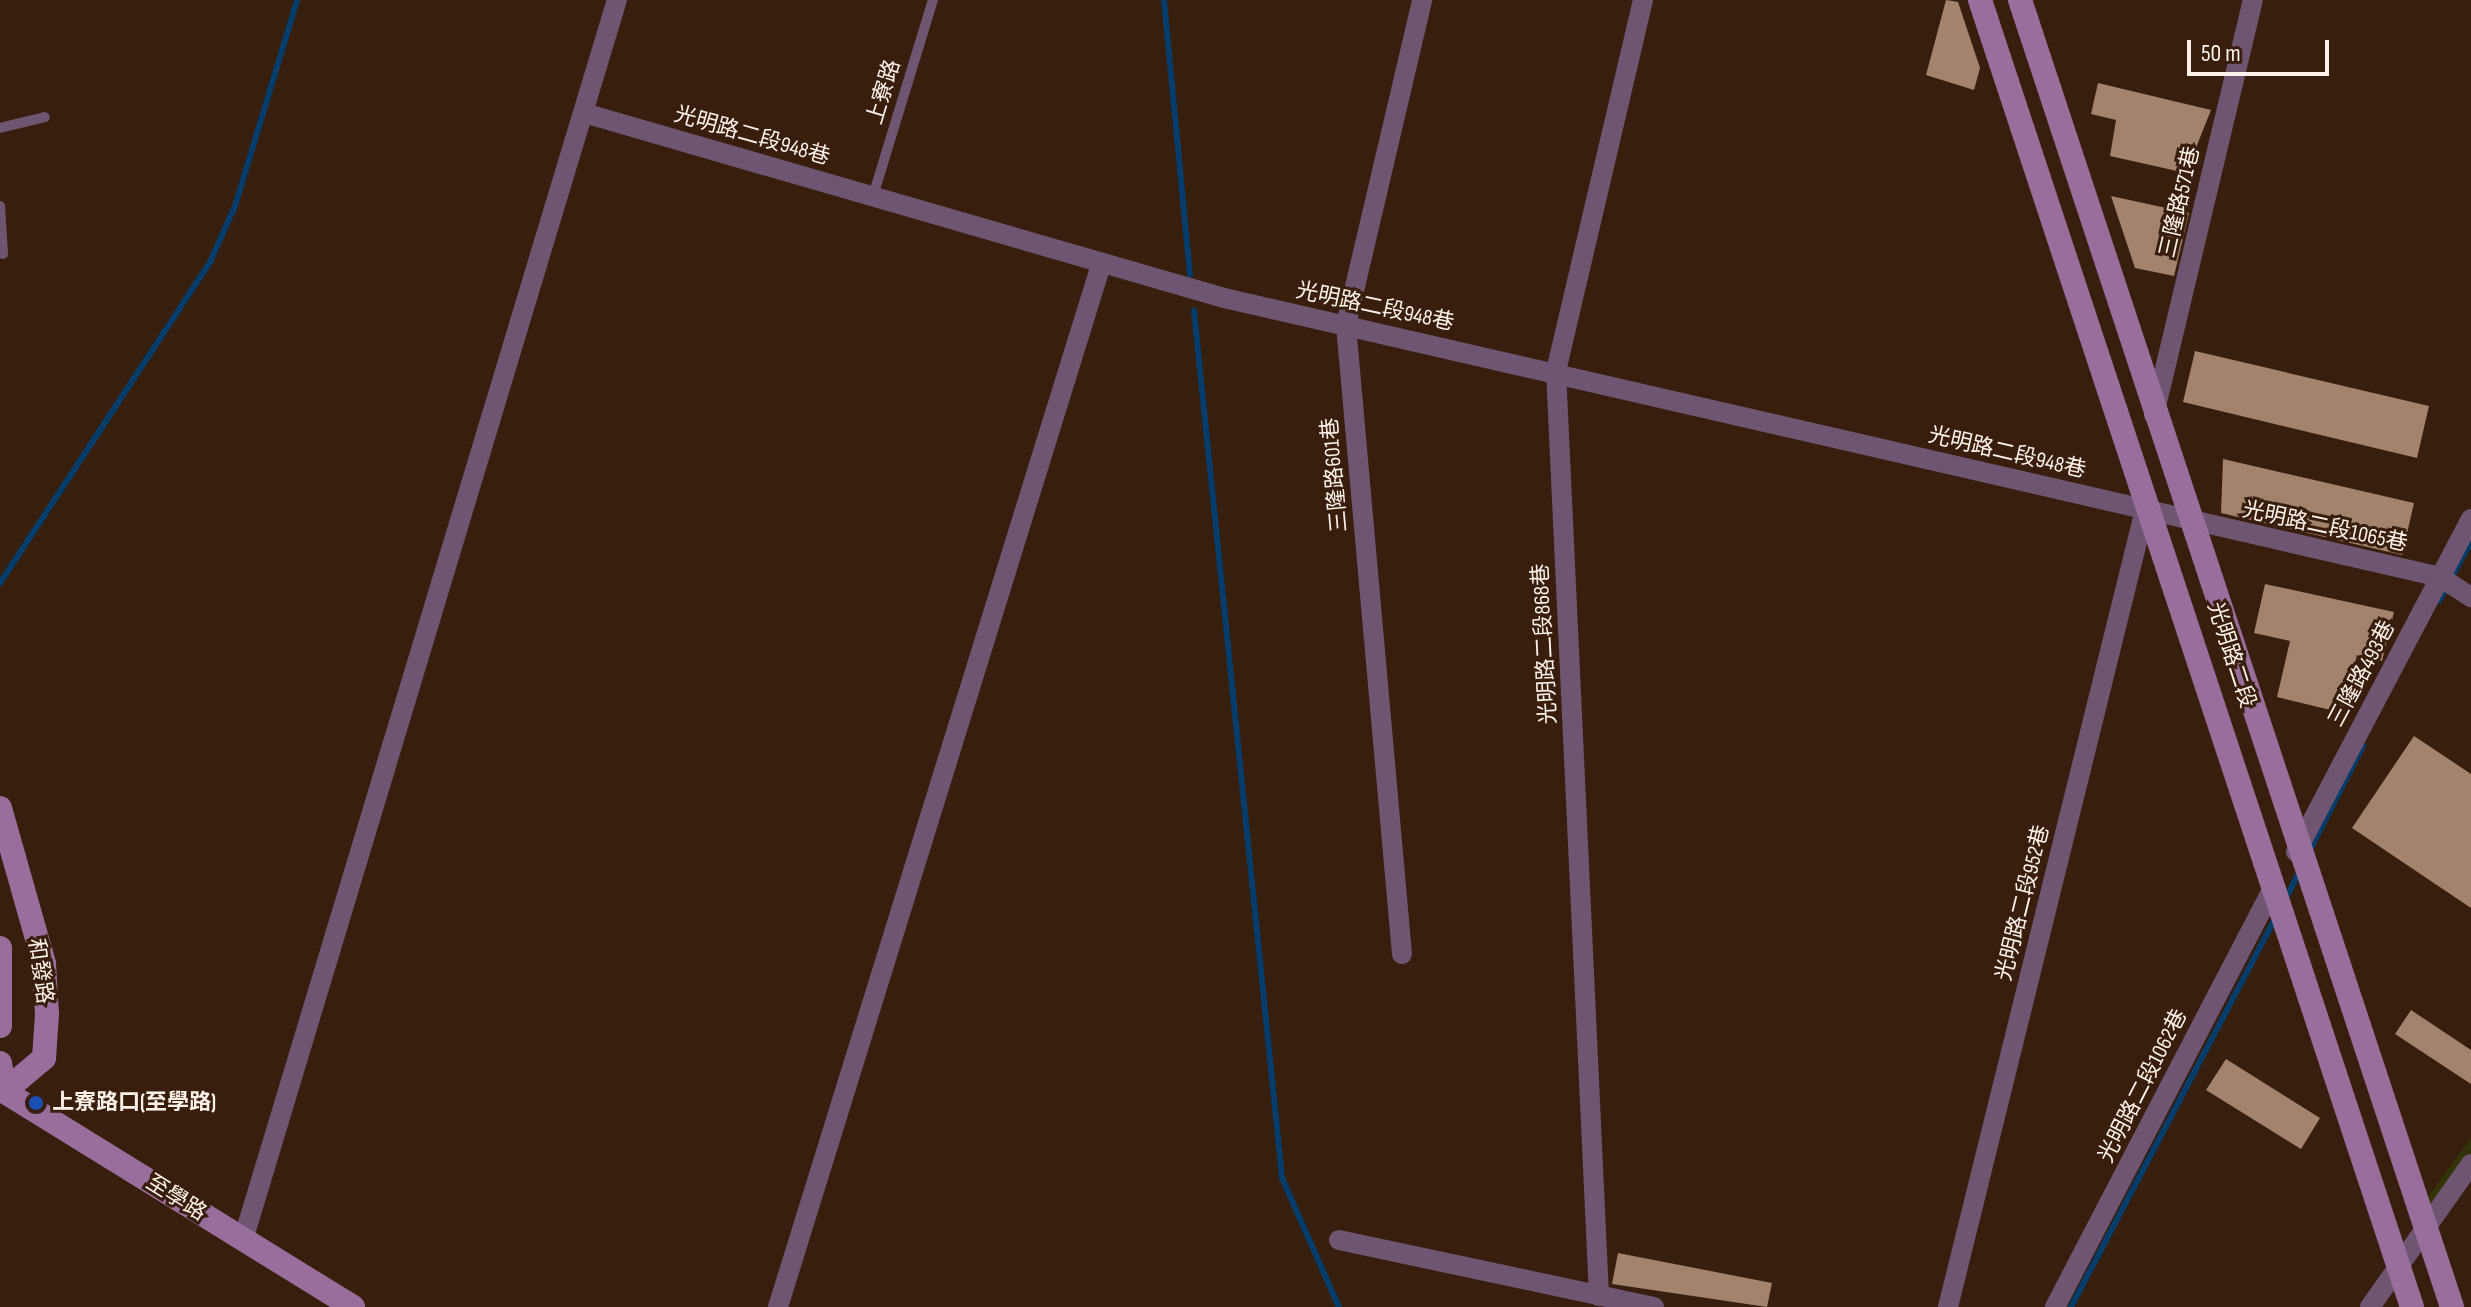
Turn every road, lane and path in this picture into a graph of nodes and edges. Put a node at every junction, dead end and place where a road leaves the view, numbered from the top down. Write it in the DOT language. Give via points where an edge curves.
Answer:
graph roads {
  1 [pos="617,0"];
  2 [pos="933,0"];
  3 [pos="1422,0"];
  4 [pos="1643,0"];
  5 [pos="1980,0"];
  6 [pos="2020,0"];
  7 [pos="2253,0"];
  8 [pos="584,113"];
  9 [pos="45,117"];
  10 [pos="0,128"];
  11 [pos="873,196"];
  12 [pos="0,206"];
  13 [pos="3,254"];
  14 [pos="1101,265"];
  15 [pos="1346,325"];
  16 [pos="1556,371"];
  17 [pos="2154,415"];
  18 [pos="2154,513"];
  19 [pos="2471,519"];
  20 [pos="2190,523"];
  21 [pos="2452,585"];
  22 [pos="0,808"];
  23 [pos="2296,852"];
  24 [pos="2274,886"];
  25 [pos="0,948"];
  26 [pos="1402,954"];
  27 [pos="0,1026"];
  28 [pos="0,1063"];
  29 [pos="2,1090"];
  30 [pos="2471,1164"];
  31 [pos="243,1240"];
  32 [pos="1339,1240"];
  33 [pos="2412,1244"];
  34 [pos="1599,1296"];
  35 [pos="343,1305"];
  36 [pos="778,1307"];
  37 [pos="1654,1307"];
  38 [pos="1948,1307"];
  39 [pos="2055,1307"];
  40 [pos="2370,1307"];
  41 [pos="2412,1307"];
  42 [pos="2452,1307"];
  1 -- 8 [label="street"];
  2 -- 11 [label="lane, 上寮路"];
  3 -- 15 [label="street, 三隆路601巷"];
  4 -- 16 [label="street, 光明路二段868巷"];
  5 -- 18 [label="street, 光明路二段"];
  6 -- 17 [label="street, 光明路二段"];
  7 -- 17 [label="street, 三隆路571巷"];
  8 -- 11 [label="street, 光明路二段948巷"];
  8 -- 31 [label="street"];
  9 -- 10 [label="lane"];
  11 -- 14 [label="street, 光明路二段948巷"];
  12 -- 13 [label="lane"];
  14 -- 15 [label="street, 光明路二段948巷"];
  14 -- 36 [label="street"];
  15 -- 16 [label="street, 光明路二段948巷"];
  15 -- 26 [label="street, 三隆路601巷"];
  16 -- 18 [label="street, 光明路二段948巷"];
  16 -- 34 [label="street, 光明路二段868巷"];
  17 -- 20 [label="street, 光明路二段"];
  18 -- 20 [label="street, 光明路二段1065巷"];
  18 -- 24 [label="street, 光明路二段"];
  18 -- 38 [label="street, 光明路二段952巷"];
  19 -- 21 [label="street, 三隆路493巷"];
  20 -- 21 [label="street, 光明路二段1065巷"];
  20 -- 23 [label="street, 光明路二段"];
  21 -- 23 [label="street, 三隆路493巷"];
  22 -- 29 [label="street, 和發路" via="44,964 47,1014 44,1058"];
  23 -- 33 [label="street, 光明路二段"];
  24 -- 33 [label="street, 光明路二段"];
  24 -- 39 [label="street, 光明路二段1062巷"];
  25 -- 27 [label="street, 和發路"];
  28 -- 29 [label="street"];
  29 -- 31 [label="street, 至學路"];
  30 -- 33 [label="street"];
  31 -- 35 [label="street, 至學路"];
  32 -- 34 [label="street"];
  33 -- 40 [label="street"];
  33 -- 41 [label="street, 光明路二段"];
  33 -- 42 [label="street, 光明路二段"];
  34 -- 37 [label="street"];
}
